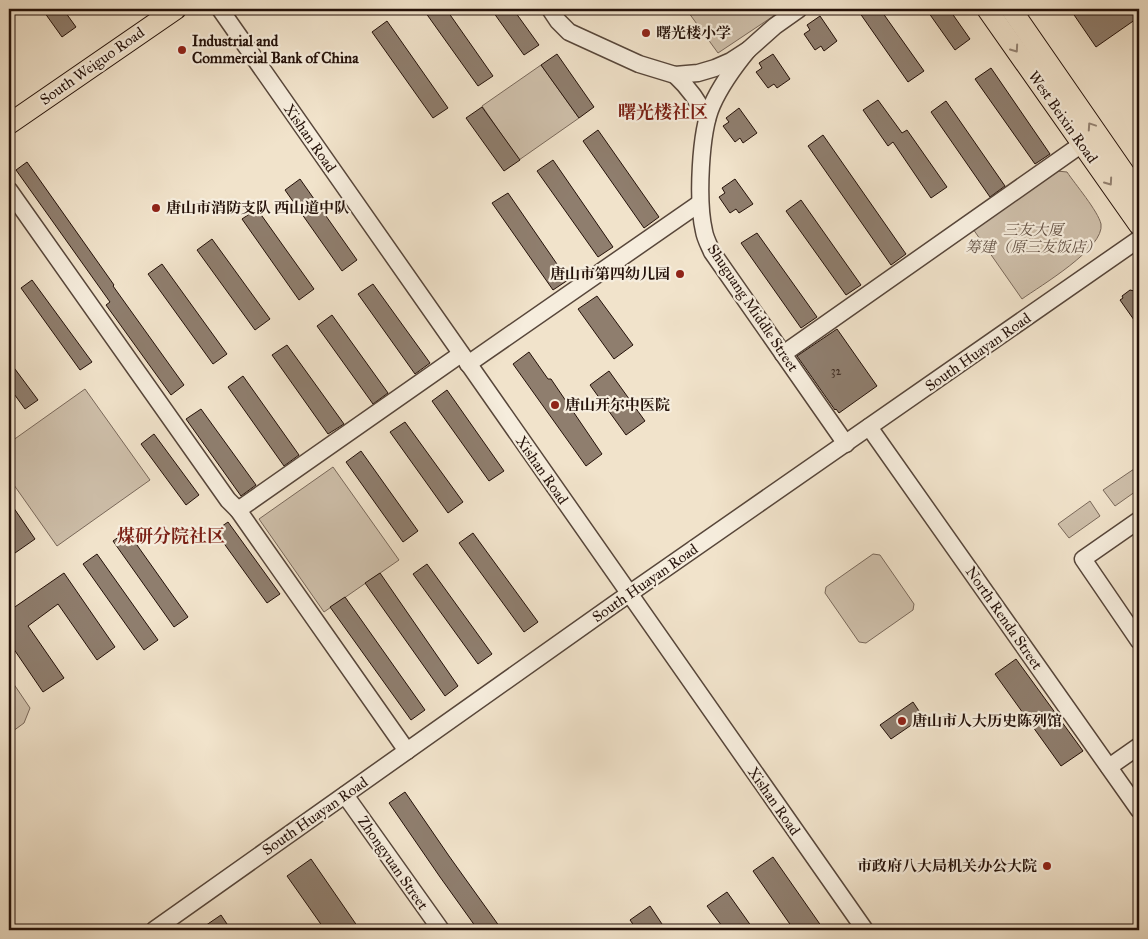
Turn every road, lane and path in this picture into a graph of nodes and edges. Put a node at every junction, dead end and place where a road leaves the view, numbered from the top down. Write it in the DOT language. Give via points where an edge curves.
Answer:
graph roads {
  1 [pos="176,9"];
  2 [pos="220,9"];
  3 [pos="550,9"];
  4 [pos="799,9"];
  5 [pos="987,9"];
  6 [pos="1011,9"];
  7 [pos="748,50"];
  8 [pos="675,75"];
  9 [pos="707,119"];
  10 [pos="9,124"];
  11 [pos="1082,144"];
  12 [pos="9,190"];
  13 [pos="1139,194"];
  14 [pos="700,203"];
  15 [pos="1139,225"];
  16 [pos="1139,239"];
  17 [pos="783,354"];
  18 [pos="464,359"];
  19 [pos="869,427"];
  20 [pos="846,444"];
  21 [pos="238,510"];
  22 [pos="1139,520"];
  23 [pos="629,594"];
  24 [pos="1139,641"];
  25 [pos="1139,746"];
  26 [pos="407,751"];
  27 [pos="1109,767"];
  28 [pos="345,795"];
  29 [pos="1139,810"];
  30 [pos="154,930"];
  31 [pos="441,930"];
  32 [pos="865,930"];
  1 -- 10 [label="main road, South Weiguo Road"];
  2 -- 18 [label="street, Xishan Road"];
  3 -- 8 [label="street, Shuguang Middle Street" via="569,32 639,64"];
  4 -- 7 [label="street, Shuguang Middle Street"];
  5 -- 11 [label="main road, West Beixin Road, one-way"];
  13 -- 6 [label="main road, West Beixin Road, one-way"];
  7 -- 8 [label="street, Shuguang Middle Street" via="715,68"];
  7 -- 9 [label="street, Shuguang Middle Street" via="720,89"];
  8 -- 9 [label="street" via="686,85"];
  9 -- 14 [label="street, Shuguang Middle Street"];
  11 -- 15 [label="main road, West Beixin Road, one-way"];
  11 -- 17 [label="street"];
  12 -- 21 [label="street"];
  14 -- 17 [label="street, Shuguang Middle Street" via="704,232 712,252"];
  14 -- 18 [label="street"];
  16 -- 19 [label="street, South Huayan Road"];
  17 -- 20 [label="street, Shuguang Middle Street"];
  18 -- 21 [label="street"];
  18 -- 23 [label="street, Xishan Road"];
  19 -- 20 [label="street, South Huayan Road"];
  19 -- 27 [label="street, North Renda Street"];
  20 -- 23 [label="street, South Huayan Road"];
  21 -- 26 [label="street"];
  22 -- 24 [label="street" via="1082,559"];
  23 -- 26 [label="street, South Huayan Road"];
  23 -- 32 [label="street, Xishan Road"];
  25 -- 27 [label="street"];
  26 -- 28 [label="street, South Huayan Road"];
  27 -- 29 [label="street, North Renda Street"];
  28 -- 30 [label="street, South Huayan Road"];
  28 -- 31 [label="street, Zhongyuan Street"];
}
